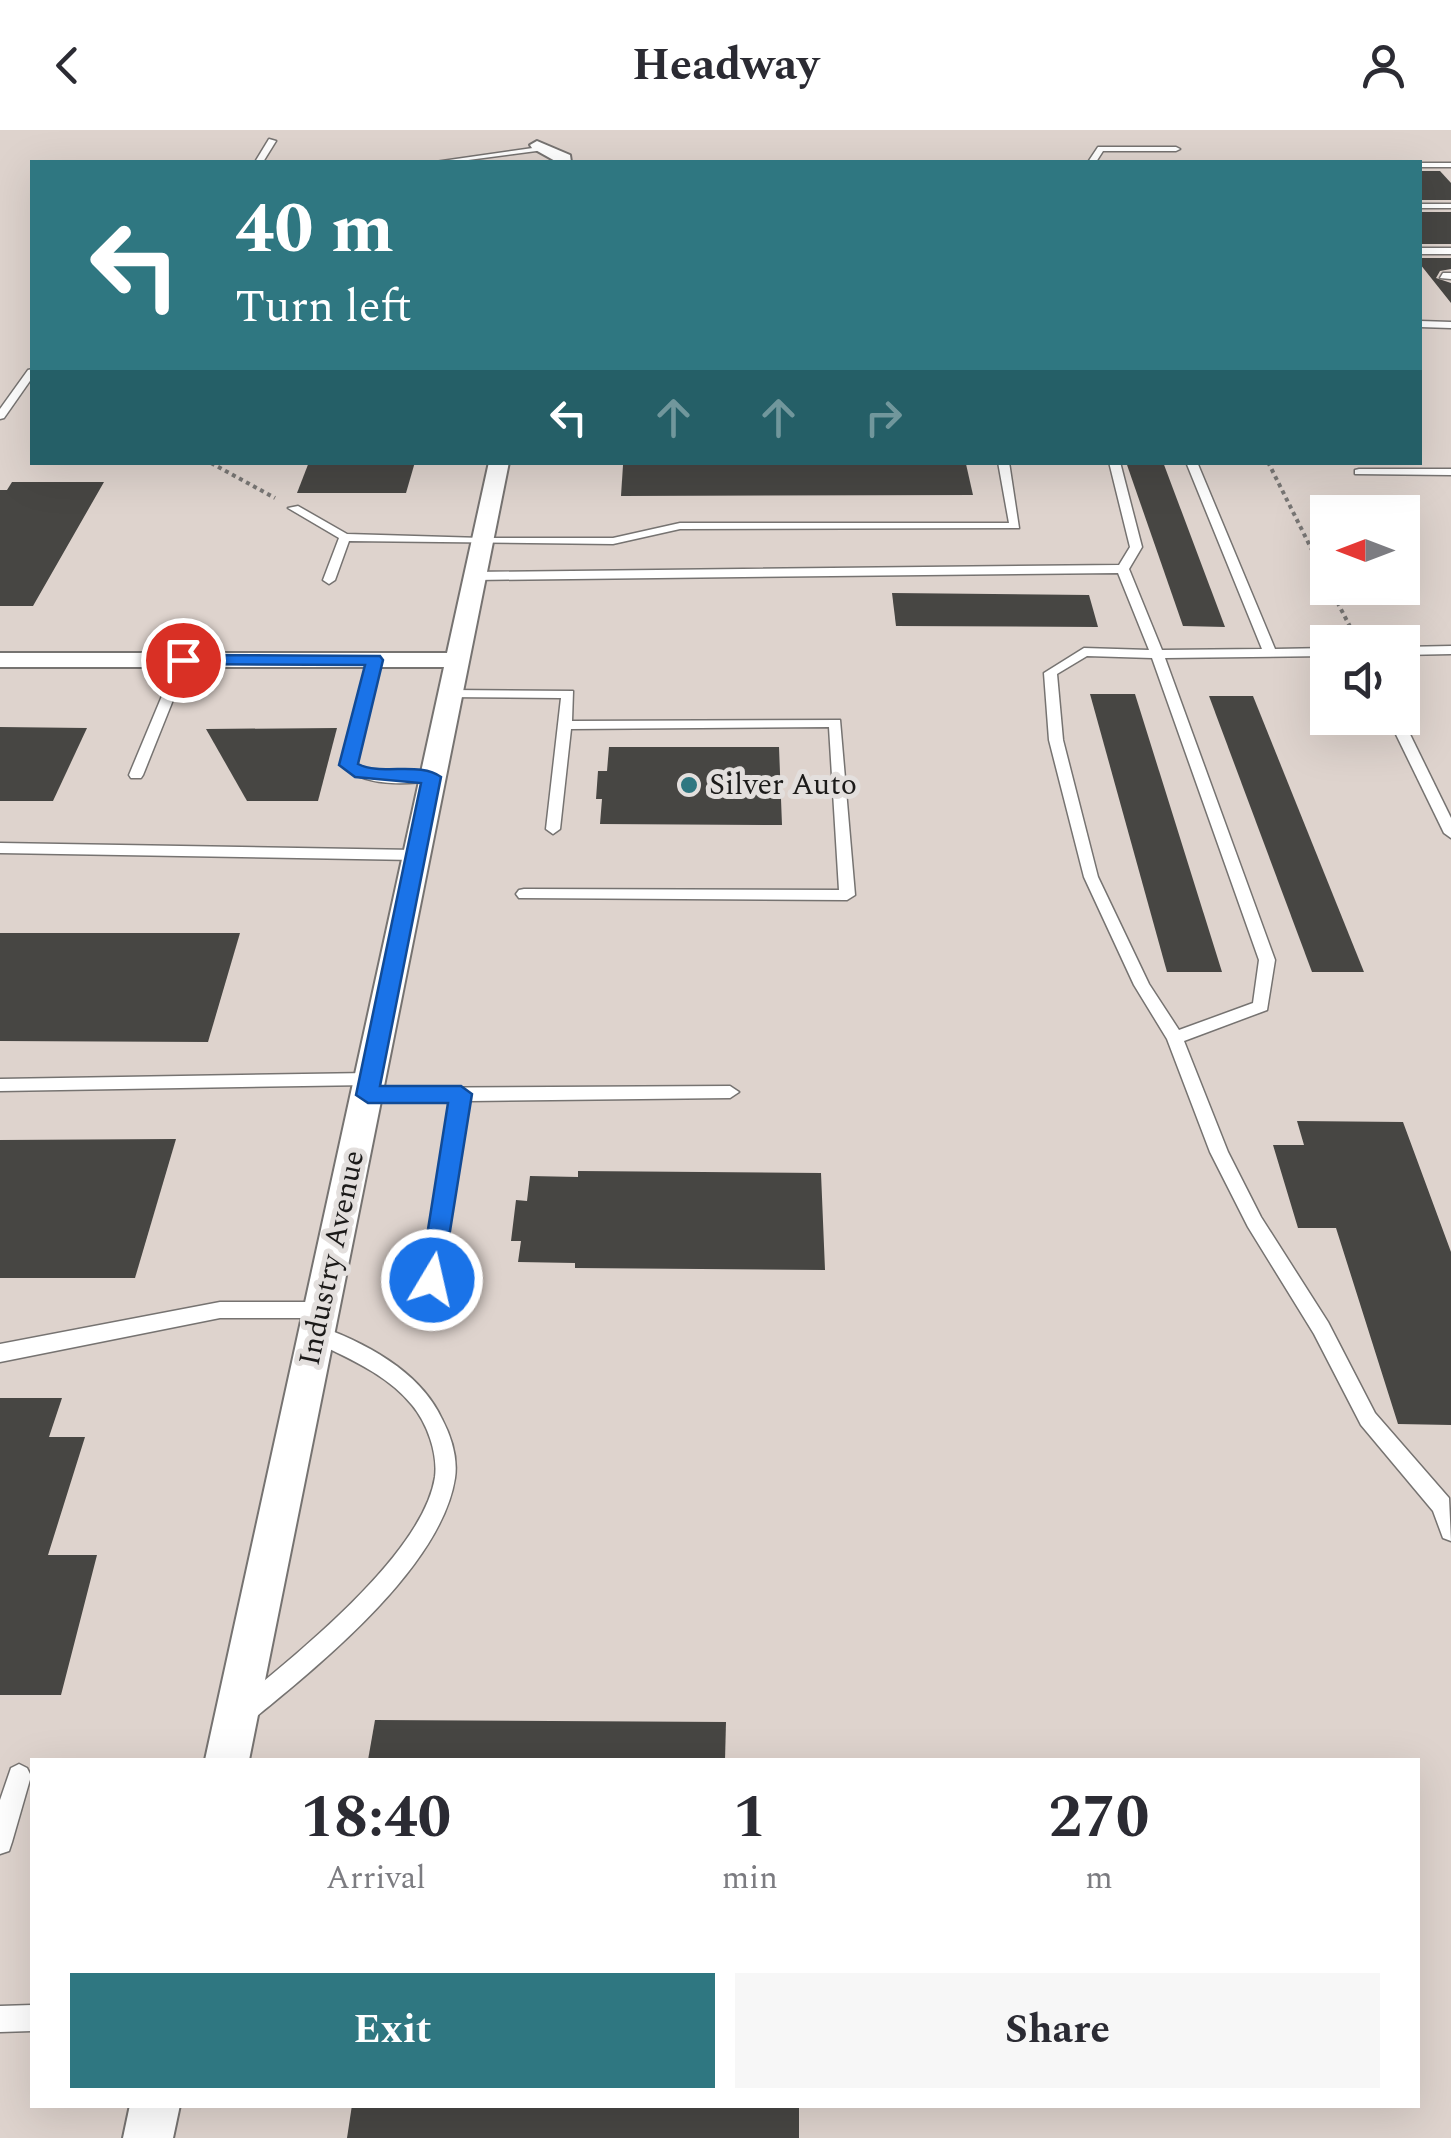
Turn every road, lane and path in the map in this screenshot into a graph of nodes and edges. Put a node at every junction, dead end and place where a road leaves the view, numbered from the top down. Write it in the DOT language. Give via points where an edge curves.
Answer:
graph roads {
  1 [pos="272,141"];
  2 [pos="541,147"];
  3 [pos="1176,149"];
  4 [pos="260,160"];
  5 [pos="453,160"];
  6 [pos="564,160"];
  7 [pos="1093,160"];
  8 [pos="1422,164"];
  9 [pos="1451,164"];
  10 [pos="1422,206"];
  11 [pos="1451,206"];
  12 [pos="1451,251"];
  13 [pos="1422,252"];
  14 [pos="1422,324"];
  15 [pos="1451,325"];
  16 [pos="30,375"];
  17 [pos="0,416"];
  18 [pos="214,465"];
  19 [pos="498,465"];
  20 [pos="1004,465"];
  21 [pos="1115,465"];
  22 [pos="1192,465"];
  23 [pos="1270,465"];
  24 [pos="1359,472"];
  25 [pos="1451,472"];
  26 [pos="294,508"];
  27 [pos="346,537"];
  28 [pos="482,541"];
  29 [pos="1310,546"];
  30 [pos="1123,569"];
  31 [pos="474,576"];
  32 [pos="329,580"];
  33 [pos="1451,650"];
  34 [pos="1420,651"];
  35 [pos="1270,652"];
  36 [pos="1310,652"];
  37 [pos="1157,654"];
  38 [pos="0,660"];
  39 [pos="183,660"];
  40 [pos="374,660"];
  41 [pos="456,660"];
  42 [pos="449,694"];
  43 [pos="564,725"];
  44 [pos="1402,735"];
  45 [pos="136,775"];
  46 [pos="432,777"];
  47 [pos="552,829"];
  48 [pos="1451,833"];
  49 [pos="0,848"];
  50 [pos="415,855"];
  51 [pos="524,894"];
  52 [pos="1174,1038"];
  53 [pos="0,1085"];
  54 [pos="368,1087"];
  55 [pos="730,1092"];
  56 [pos="461,1094"];
  57 [pos="432,1280"];
  58 [pos="318,1322"];
  59 [pos="0,1353"];
  60 [pos="1446,1507"];
  61 [pos="1451,1531"];
  62 [pos="235,1720"];
  63 [pos="226,1758"];
  64 [pos="19,1776"];
  65 [pos="0,1842"];
  66 [pos="153,2108"];
  67 [pos="148,2138"];
  1 -- 4 [label="lane"];
  2 -- 5 [label="lane"];
  2 -- 6 [label="street"];
  3 -- 7 [label="lane" via="1101,149"];
  8 -- 9 [label="lane"];
  10 -- 11 [label="lane"];
  12 -- 13 [label="lane"];
  14 -- 15 [label="lane"];
  16 -- 17 [label="lane"];
  18 -- 26 [label="path"];
  19 -- 28 [label="street, Industry Avenue"];
  20 -- 28 [label="lane" via="1015,526 680,526 612,541"];
  21 -- 30 [label="lane" via="1136,547"];
  22 -- 35 [label="lane"];
  23 -- 29 [label="path"];
  24 -- 25 [label="lane"];
  26 -- 27 [label="lane"];
  27 -- 28 [label="lane"];
  27 -- 32 [label="lane"];
  28 -- 31 [label="street, Industry Avenue"];
  30 -- 31 [label="lane"];
  30 -- 37 [label="lane"];
  31 -- 41 [label="street, Industry Avenue"];
  33 -- 34 [label="lane"];
  35 -- 36 [label="lane"];
  35 -- 37 [label="lane"];
  37 -- 52 [label="lane" via="1266,960 1261,1006"];
  37 -- 52 [label="lane" via="1084,652 1050,673 1056,740 1091,876"];
  38 -- 39 [label="street"];
  39 -- 40 [label="street"];
  39 -- 45 [label="lane"];
  40 -- 41 [label="street"];
  40 -- 46 [label="lane" via="348,765 383,776"];
  41 -- 42 [label="street, Industry Avenue"];
  42 -- 43 [label="lane" via="568,694"];
  42 -- 46 [label="street, Industry Avenue"];
  43 -- 47 [label="lane"];
  43 -- 51 [label="lane" via="835,723 848,895"];
  44 -- 48 [label="lane"];
  46 -- 50 [label="street, Industry Avenue"];
  49 -- 50 [label="lane"];
  50 -- 54 [label="street, Industry Avenue"];
  52 -- 60 [label="lane" via="1254,1222 1368,1419"];
  53 -- 54 [label="lane"];
  54 -- 56 [label="lane"];
  54 -- 58 [label="street, Industry Avenue"];
  55 -- 56 [label="lane"];
  56 -- 57 [label="lane"];
  58 -- 59 [label="lane" via="220,1310"];
  58 -- 62 [label="street, Industry Avenue"];
  58 -- 62 [label="lane" via="419,1399 441,1436 445,1478 429,1522 392,1572 332,1640"];
  60 -- 61 [label="lane"];
  62 -- 63 [label="street, Industry Avenue"];
  64 -- 65 [label="lane"];
  66 -- 67 [label="street"];
}
